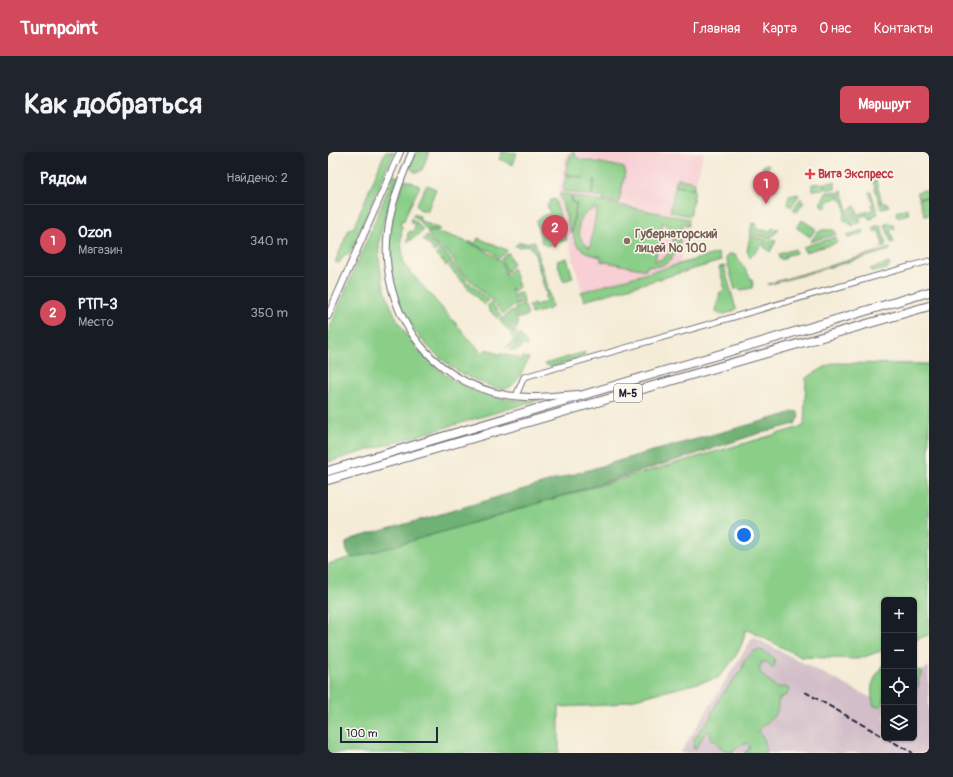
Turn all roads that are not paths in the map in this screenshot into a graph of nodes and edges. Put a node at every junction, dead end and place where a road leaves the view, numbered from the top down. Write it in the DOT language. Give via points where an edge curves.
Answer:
graph roads {
  1 [pos="400,152"];
  2 [pos="412,152"];
  3 [pos="392,170"];
  4 [pos="403,175"];
  5 [pos="929,261"];
  6 [pos="929,292"];
  7 [pos="929,306"];
  8 [pos="328,316"];
  9 [pos="588,393"];
  10 [pos="516,396"];
  11 [pos="328,471"];
  12 [pos="328,480"];
  1 -- 3 [label="street"];
  2 -- 4 [label="street"];
  3 -- 4 [label="street"];
  3 -- 8 [label="street"];
  4 -- 10 [label="street" via="390,214 386,259 393,296 403,319 418,343 456,376 488,390"];
  5 -- 10 [label="street" via="524,377"];
  6 -- 9 [label="highway, М-5"];
  7 -- 12 [label="highway, М-5"];
  9 -- 10 [label="street"];
  9 -- 11 [label="highway, М-5"];
}
